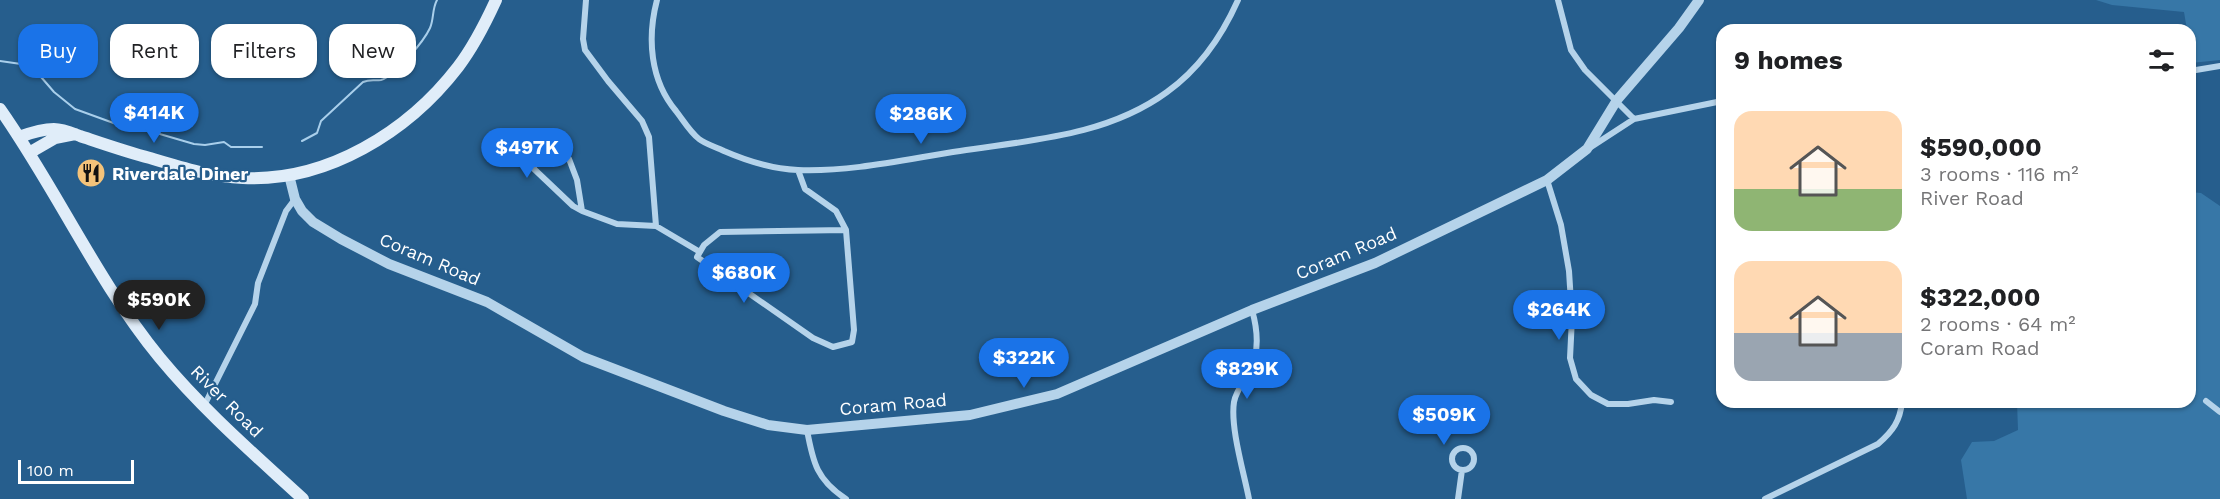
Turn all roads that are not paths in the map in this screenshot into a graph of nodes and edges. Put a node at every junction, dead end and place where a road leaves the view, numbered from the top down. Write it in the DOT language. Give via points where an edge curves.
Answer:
graph roads {
  1 [pos="496,0"];
  2 [pos="586,0"];
  3 [pos="657,0"];
  4 [pos="1238,0"];
  5 [pos="1558,0"];
  6 [pos="1698,0"];
  7 [pos="2220,66"];
  8 [pos="2196,70"];
  9 [pos="1617,100"];
  10 [pos="1716,102"];
  11 [pos="0,109"];
  12 [pos="1634,119"];
  13 [pos="75,134"];
  14 [pos="19,137"];
  15 [pos="1587,149"];
  16 [pos="29,153"];
  17 [pos="798,170"];
  18 [pos="289,175"];
  19 [pos="1547,180"];
  20 [pos="295,199"];
  21 [pos="582,211"];
  22 [pos="656,226"];
  23 [pos="846,230"];
  24 [pos="700,252"];
  25 [pos="1252,310"];
  26 [pos="2206,401"];
  27 [pos="1671,402"];
  28 [pos="204,407"];
  29 [pos="1901,408"];
  30 [pos="2220,412"];
  31 [pos="807,430"];
  32 [pos="1462,470"];
  33 [pos="303,499"];
  34 [pos="846,499"];
  35 [pos="1249,499"];
  36 [pos="1458,499"];
  37 [pos="1765,499"];
  1 -- 18 [label="main road" via="481,33 458,68 404,122 340,161"];
  2 -- 22 [label="street" via="585,50 642,121 649,137"];
  3 -- 17 [label="street" via="651,37 657,79 666,100 699,140 741,159"];
  4 -- 17 [label="street" via="1207,55 1167,92 1112,122 1072,134 851,167"];
  5 -- 9 [label="street" via="1571,50 1585,70"];
  6 -- 9 [label="street, Coram Road"];
  7 -- 8 [label="street"];
  9 -- 12 [label="street"];
  9 -- 15 [label="street, Coram Road"];
  10 -- 12 [label="street"];
  11 -- 14 [label="main road, River Road"];
  12 -- 15 [label="street"];
  13 -- 14 [label="main road" via="51,129"];
  13 -- 16 [label="main road" via="55,138"];
  13 -- 18 [label="main road" via="227,177"];
  14 -- 16 [label="main road, River Road"];
  15 -- 19 [label="street, Coram Road"];
  16 -- 28 [label="main road, River Road" via="124,310"];
  17 -- 23 [label="street" via="805,189 836,210"];
  18 -- 20 [label="street, Coram Road"];
  19 -- 25 [label="street, Coram Road" via="1375,263"];
  19 -- 27 [label="street" via="1561,225 1569,271 1570,358 1576,379 1591,395 1608,404"];
  20 -- 28 [label="street" via="286,211 258,283 255,304"];
  20 -- 31 [label="street, Coram Road" via="302,211 325,230 389,264 487,302 583,357 746,418"];
  21 -- 21 [label="street" via="569,159 548,144 533,168"];
  21 -- 22 [label="street" via="617,224"];
  22 -- 24 [label="street"];
  23 -- 24 [label="street" via="720,232"];
  23 -- 24 [label="street" via="854,330 852,342 833,347 813,338 697,257"];
  25 -- 31 [label="street, Coram Road" via="1076,386 1025,403 970,415"];
  25 -- 35 [label="street" via="1257,350 1252,368 1236,395 1233,414"];
  26 -- 30 [label="street"];
  28 -- 33 [label="main road, River Road"];
  29 -- 37 [label="street" via="1893,431 1878,444"];
  31 -- 34 [label="street" via="820,476"];
  32 -- 36 [label="street"];
}
